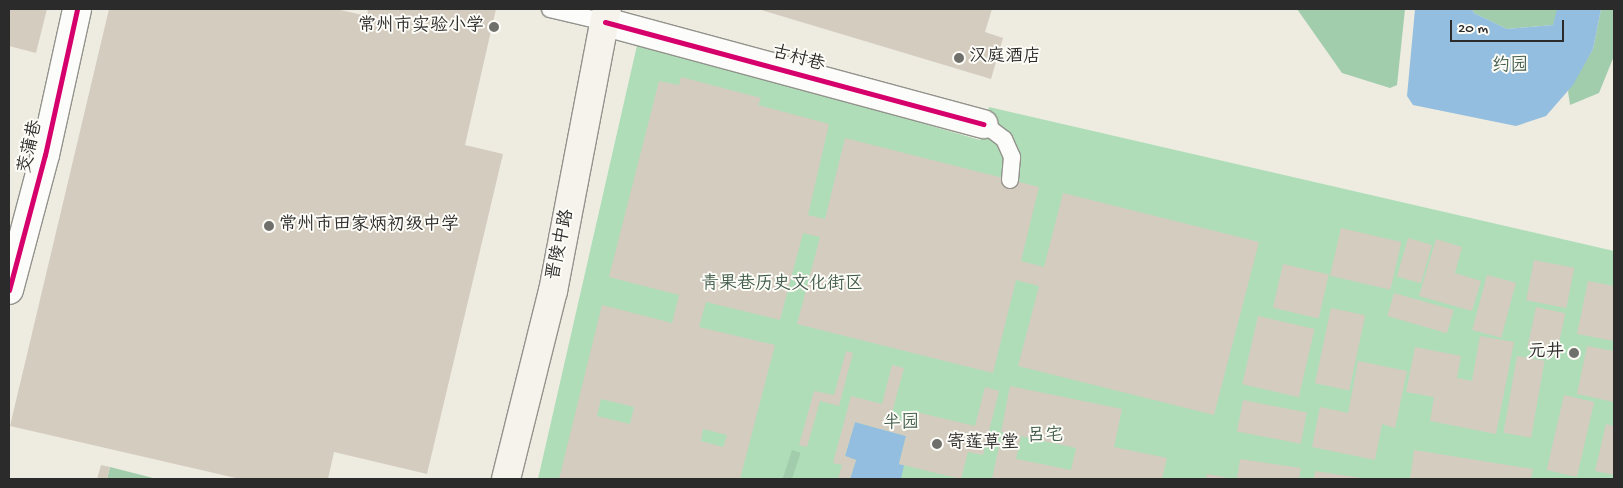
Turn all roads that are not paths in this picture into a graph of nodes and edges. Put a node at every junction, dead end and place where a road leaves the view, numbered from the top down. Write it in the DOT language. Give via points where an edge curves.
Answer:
graph roads {
  1 [pos="77,9"];
  2 [pos="550,9"];
  3 [pos="606,16"];
  4 [pos="984,124"];
  5 [pos="1010,180"];
  6 [pos="9,290"];
  7 [pos="506,479"];
  1 -- 6 [label="street, 茭蒲巷" via="45,155"];
  2 -- 3 [label="lane"];
  3 -- 4 [label="street, 古村巷"];
  3 -- 7 [label="main road, 晋陵中路" via="553,292"];
  4 -- 5 [label="lane" via="1004,140 1012,156"];
}
